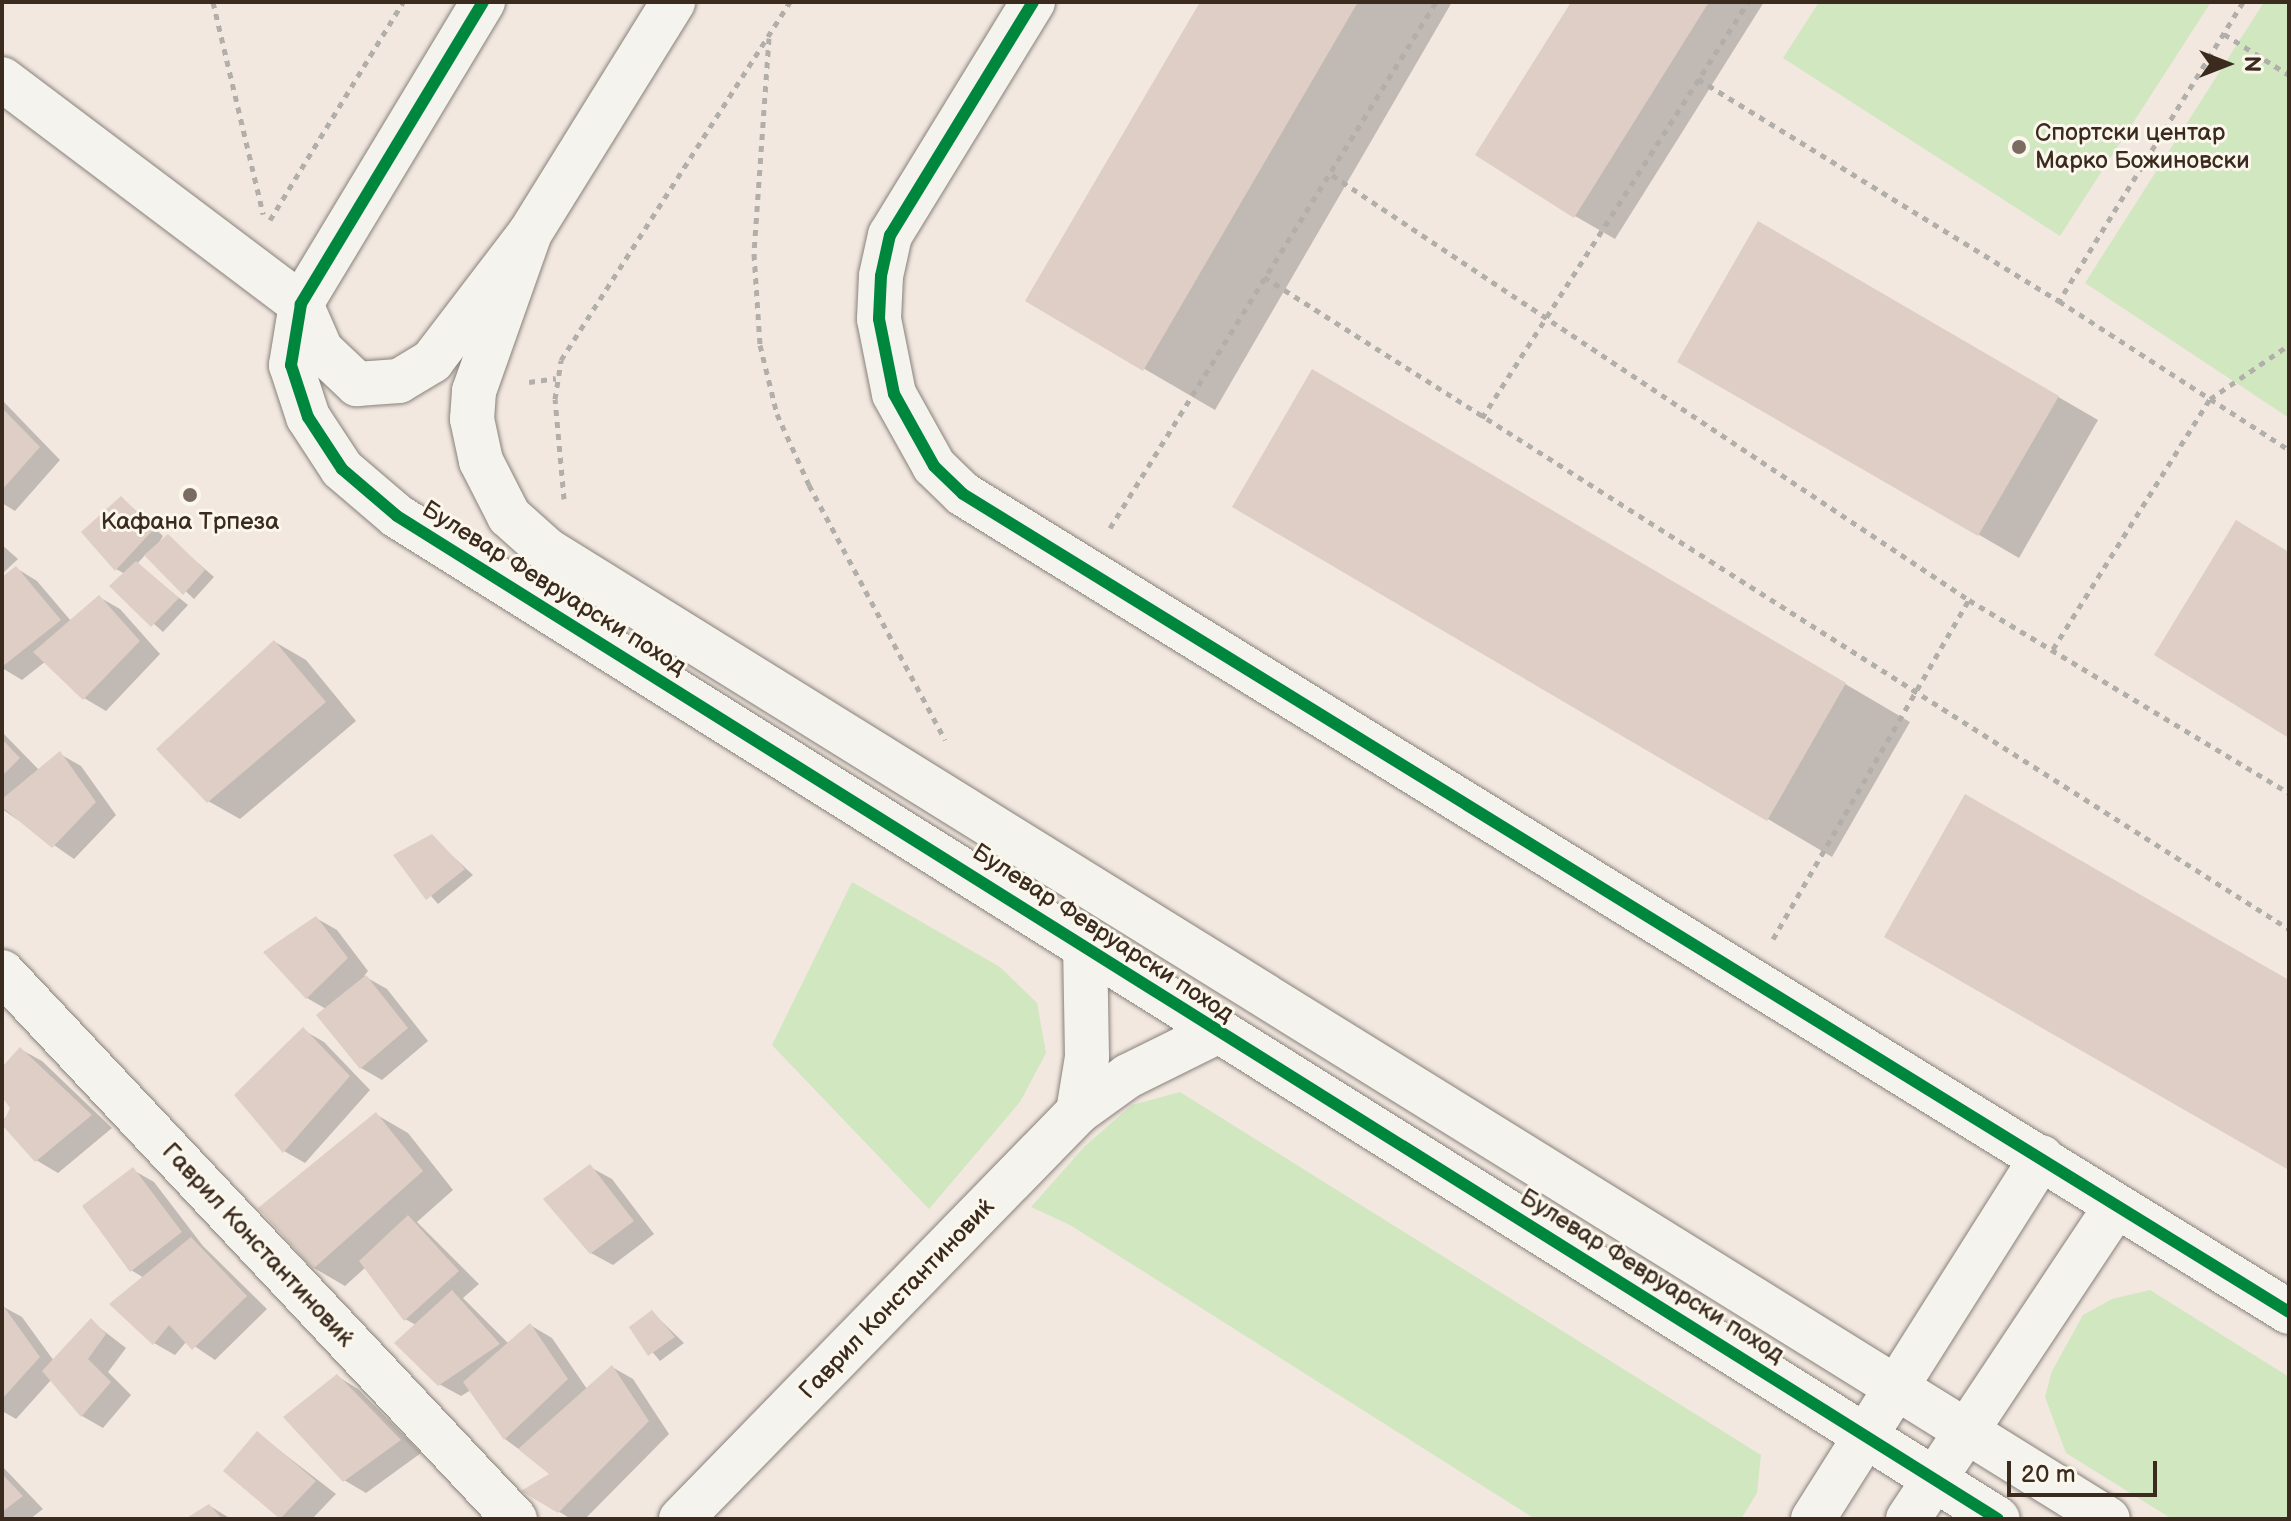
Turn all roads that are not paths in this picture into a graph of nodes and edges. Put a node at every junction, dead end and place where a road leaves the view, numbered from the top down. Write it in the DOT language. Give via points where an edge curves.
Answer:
graph roads {
  1 [pos="483,2"];
  2 [pos="673,2"];
  3 [pos="1033,2"];
  4 [pos="2,79"];
  5 [pos="530,233"];
  6 [pos="301,304"];
  7 [pos="1085,947"];
  8 [pos="2,972"];
  9 [pos="1217,1032"];
  10 [pos="1078,1112"];
  11 [pos="2042,1157"];
  12 [pos="2116,1206"];
  13 [pos="2289,1312"];
  14 [pos="1895,1387"];
  15 [pos="1965,1431"];
  16 [pos="1865,1436"];
  17 [pos="1931,1479"];
  18 [pos="515,1519"];
  19 [pos="681,1519"];
  20 [pos="1813,1519"];
  21 [pos="1908,1519"];
  22 [pos="1998,1519"];
  23 [pos="2108,1519"];
  1 -- 6 [label="street"];
  2 -- 5 [label="street"];
  3 -- 11 [label="street" via="890,235 879,319 894,394 934,466 963,494"];
  4 -- 6 [label="street"];
  5 -- 6 [label="street" via="432,361 399,381 357,384 321,350"];
  5 -- 14 [label="street, Булевар Февруарски поход" via="474,391 472,419 481,461 509,516 547,550"];
  6 -- 7 [label="street, Булевар Февруарски поход" via="291,365 308,417 342,469 397,516"];
  7 -- 9 [label="street, Булевар Февруарски поход"];
  7 -- 10 [label="street" via="1087,1057"];
  8 -- 18 [label="street, Гаврил Константиновиќ"];
  9 -- 10 [label="street, Гаврил Константиновиќ" via="1128,1076"];
  9 -- 16 [label="street, Булевар Февруарски поход"];
  10 -- 19 [label="street, Гаврил Константиновиќ"];
  11 -- 12 [label="street"];
  11 -- 14 [label="street"];
  12 -- 13 [label="street"];
  12 -- 15 [label="street"];
  14 -- 15 [label="street, Булевар Февруарски поход"];
  14 -- 16 [label="street"];
  15 -- 17 [label="street"];
  15 -- 23 [label="street, Булевар Февруарски поход"];
  16 -- 17 [label="street, Булевар Февруарски поход"];
  16 -- 20 [label="street"];
  17 -- 21 [label="street"];
  17 -- 22 [label="street, Булевар Февруарски поход"];
}
